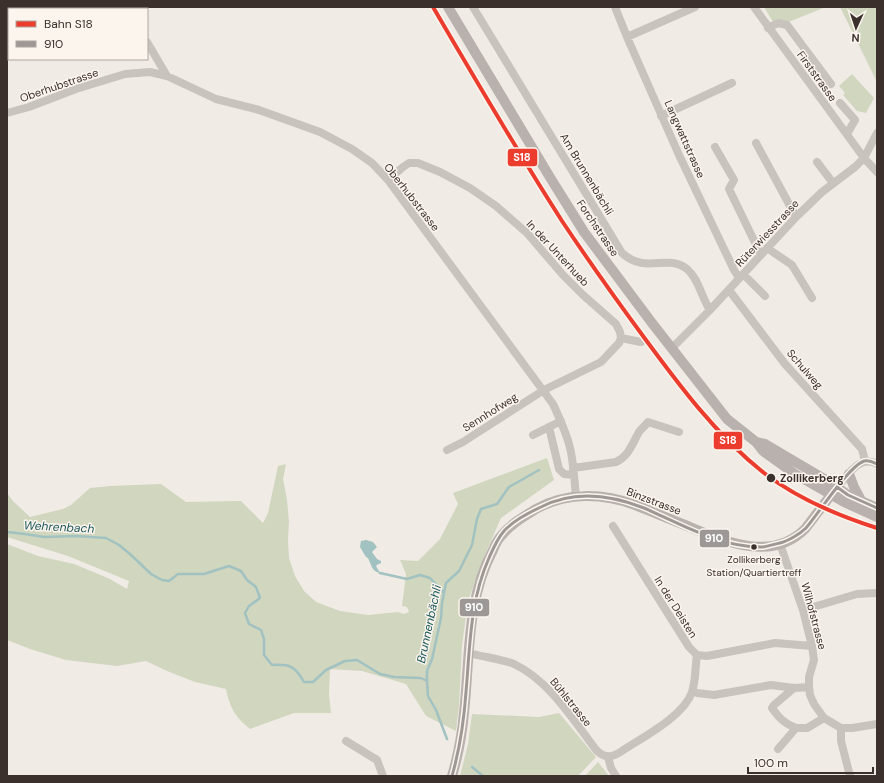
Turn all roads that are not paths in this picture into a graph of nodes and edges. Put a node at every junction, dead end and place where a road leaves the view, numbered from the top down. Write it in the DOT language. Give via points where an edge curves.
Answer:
graph roads {
  1 [pos="448,7"];
  2 [pos="473,7"];
  3 [pos="615,7"];
  4 [pos="695,7"];
  5 [pos="754,7"];
  6 [pos="768,28"];
  7 [pos="627,36"];
  8 [pos="148,44"];
  9 [pos="167,76"];
  10 [pos="732,84"];
  11 [pos="831,84"];
  12 [pos="840,103"];
  13 [pos="7,113"];
  14 [pos="661,116"];
  15 [pos="877,133"];
  16 [pos="847,134"];
  17 [pos="756,143"];
  18 [pos="715,147"];
  19 [pos="864,158"];
  20 [pos="817,162"];
  21 [pos="877,172"];
  22 [pos="388,180"];
  23 [pos="833,183"];
  24 [pos="796,217"];
  25 [pos="767,248"];
  26 [pos="761,255"];
  27 [pos="741,276"];
  28 [pos="729,290"];
  29 [pos="765,296"];
  30 [pos="812,298"];
  31 [pos="710,310"];
  32 [pos="621,338"];
  33 [pos="641,342"];
  34 [pos="672,348"];
  35 [pos="544,390"];
  36 [pos="561,421"];
  37 [pos="549,427"];
  38 [pos="679,432"];
  39 [pos="533,435"];
  40 [pos="447,450"];
  41 [pos="865,461"];
  42 [pos="877,464"];
  43 [pos="574,471"];
  44 [pos="849,474"];
  45 [pos="834,491"];
  46 [pos="576,496"];
  47 [pos="862,502"];
  48 [pos="877,508"];
  49 [pos="877,517"];
  50 [pos="613,526"];
  51 [pos="780,544"];
  52 [pos="877,593"];
  53 [pos="803,610"];
  54 [pos="812,646"];
  55 [pos="469,653"];
  56 [pos="697,655"];
  57 [pos="809,687"];
  58 [pos="794,688"];
  59 [pos="693,691"];
  60 [pos="824,718"];
  61 [pos="877,724"];
  62 [pos="796,728"];
  63 [pos="841,728"];
  64 [pos="346,741"];
  65 [pos="778,749"];
  66 [pos="608,757"];
  67 [pos="383,776"];
  68 [pos="452,776"];
  69 [pos="616,776"];
  70 [pos="850,776"];
  1 -- 34 [label="main road, Forchstrasse" via="584,232"];
  2 -- 31 [label="street, Am Brunnenbächli" via="622,253 640,264 667,263 685,268 694,278"];
  3 -- 7 [label="street, Langwattstrasse"];
  4 -- 7 [label="street"];
  5 -- 6 [label="street, Firststrasse"];
  6 -- 11 [label="street" via="778,23 787,25"];
  6 -- 16 [label="street, Firststrasse"];
  7 -- 14 [label="street, Langwattstrasse"];
  8 -- 9 [label="street"];
  9 -- 13 [label="street, Oberhubstrasse" via="150,72 125,74 76,89 30,108"];
  9 -- 22 [label="street, Oberhubstrasse" via="216,99 259,110 320,132 372,163"];
  10 -- 14 [label="street"];
  12 -- 16 [label="street" via="855,120"];
  14 -- 27 [label="street, Langwattstrasse" via="734,270"];
  15 -- 19 [label="street, Rüterwiesstrasse"];
  16 -- 19 [label="street, Firststrasse"];
  17 -- 24 [label="street"];
  18 -- 26 [label="street" via="734,180 729,188"];
  19 -- 21 [label="street, Firststrasse"];
  19 -- 23 [label="street, Rüterwiesstrasse"];
  20 -- 23 [label="street"];
  22 -- 32 [label="street, In der Unterhueb" via="409,163 418,163 440,172 496,206 527,233 573,285 616,324"];
  22 -- 35 [label="street, Oberhubstrasse"];
  23 -- 24 [label="street, Rüterwiesstrasse"];
  24 -- 25 [label="street, Rüterwiesstrasse"];
  25 -- 26 [label="street, Rüterwiesstrasse"];
  25 -- 30 [label="street" via="792,265"];
  26 -- 27 [label="street, Rüterwiesstrasse"];
  27 -- 28 [label="street, Rüterwiesstrasse"];
  27 -- 29 [label="street, Langwattstrasse"];
  28 -- 31 [label="street, Rüterwiesstrasse"];
  28 -- 41 [label="street, Schulweg" via="785,364 862,449"];
  31 -- 34 [label="street, Rüterwiesstrasse"];
  32 -- 33 [label="street"];
  32 -- 35 [label="street" via="616,348 601,362"];
  34 -- 45 [label="main road, Forchstrasse" via="728,419 756,442 765,444"];
  35 -- 36 [label="street, Oberhubstrasse"];
  35 -- 40 [label="street, Sennhofweg"];
  36 -- 37 [label="street"];
  36 -- 43 [label="street, Oberhubstrasse"];
  37 -- 39 [label="street"];
  37 -- 43 [label="street" via="559,469 564,474"];
  38 -- 43 [label="street" via="648,422 640,431 630,451 620,460"];
  41 -- 42 [label="street"];
  41 -- 44 [label="street"];
  43 -- 46 [label="street, Oberhubstrasse"];
  44 -- 45 [label="street"];
  44 -- 47 [label="main road"];
  45 -- 47 [label="main road, Forchstrasse"];
  45 -- 49 [label="main road, Forchstrasse" via="859,510"];
  45 -- 51 [label="main road, Binzstrasse" via="799,535"];
  46 -- 51 [label="main road, Binzstrasse" via="621,500 712,537 736,544 755,547"];
  46 -- 55 [label="main road, Binzstrasse" via="542,506 514,523 501,536 486,562 480,580 473,606"];
  47 -- 48 [label="main road, Forchstrasse"];
  50 -- 56 [label="street, In der Deisten" via="688,647"];
  51 -- 53 [label="street, Wilhofstrasse"];
  52 -- 53 [label="street" via="857,594"];
  53 -- 54 [label="street, Wilhofstrasse"];
  54 -- 56 [label="street" via="775,643 707,656"];
  54 -- 57 [label="street, Wilhofstrasse" via="814,660"];
  55 -- 66 [label="street, Bühlstrasse" via="513,664 527,671 556,698 597,751"];
  55 -- 68 [label="main road, Binzstrasse" via="461,738"];
  56 -- 59 [label="street"];
  57 -- 58 [label="street"];
  57 -- 60 [label="street, Wilhofstrasse" via="814,704"];
  58 -- 59 [label="street" via="771,685 714,695"];
  58 -- 62 [label="street" via="772,708 780,720"];
  59 -- 66 [label="street" via="672,718"];
  60 -- 62 [label="street" via="807,728"];
  60 -- 63 [label="street, Wilhofstrasse"];
  61 -- 63 [label="street"];
  62 -- 65 [label="street"];
  63 -- 70 [label="street" via="841,741"];
  64 -- 67 [label="street" via="377,760"];
  66 -- 69 [label="street"];
}
